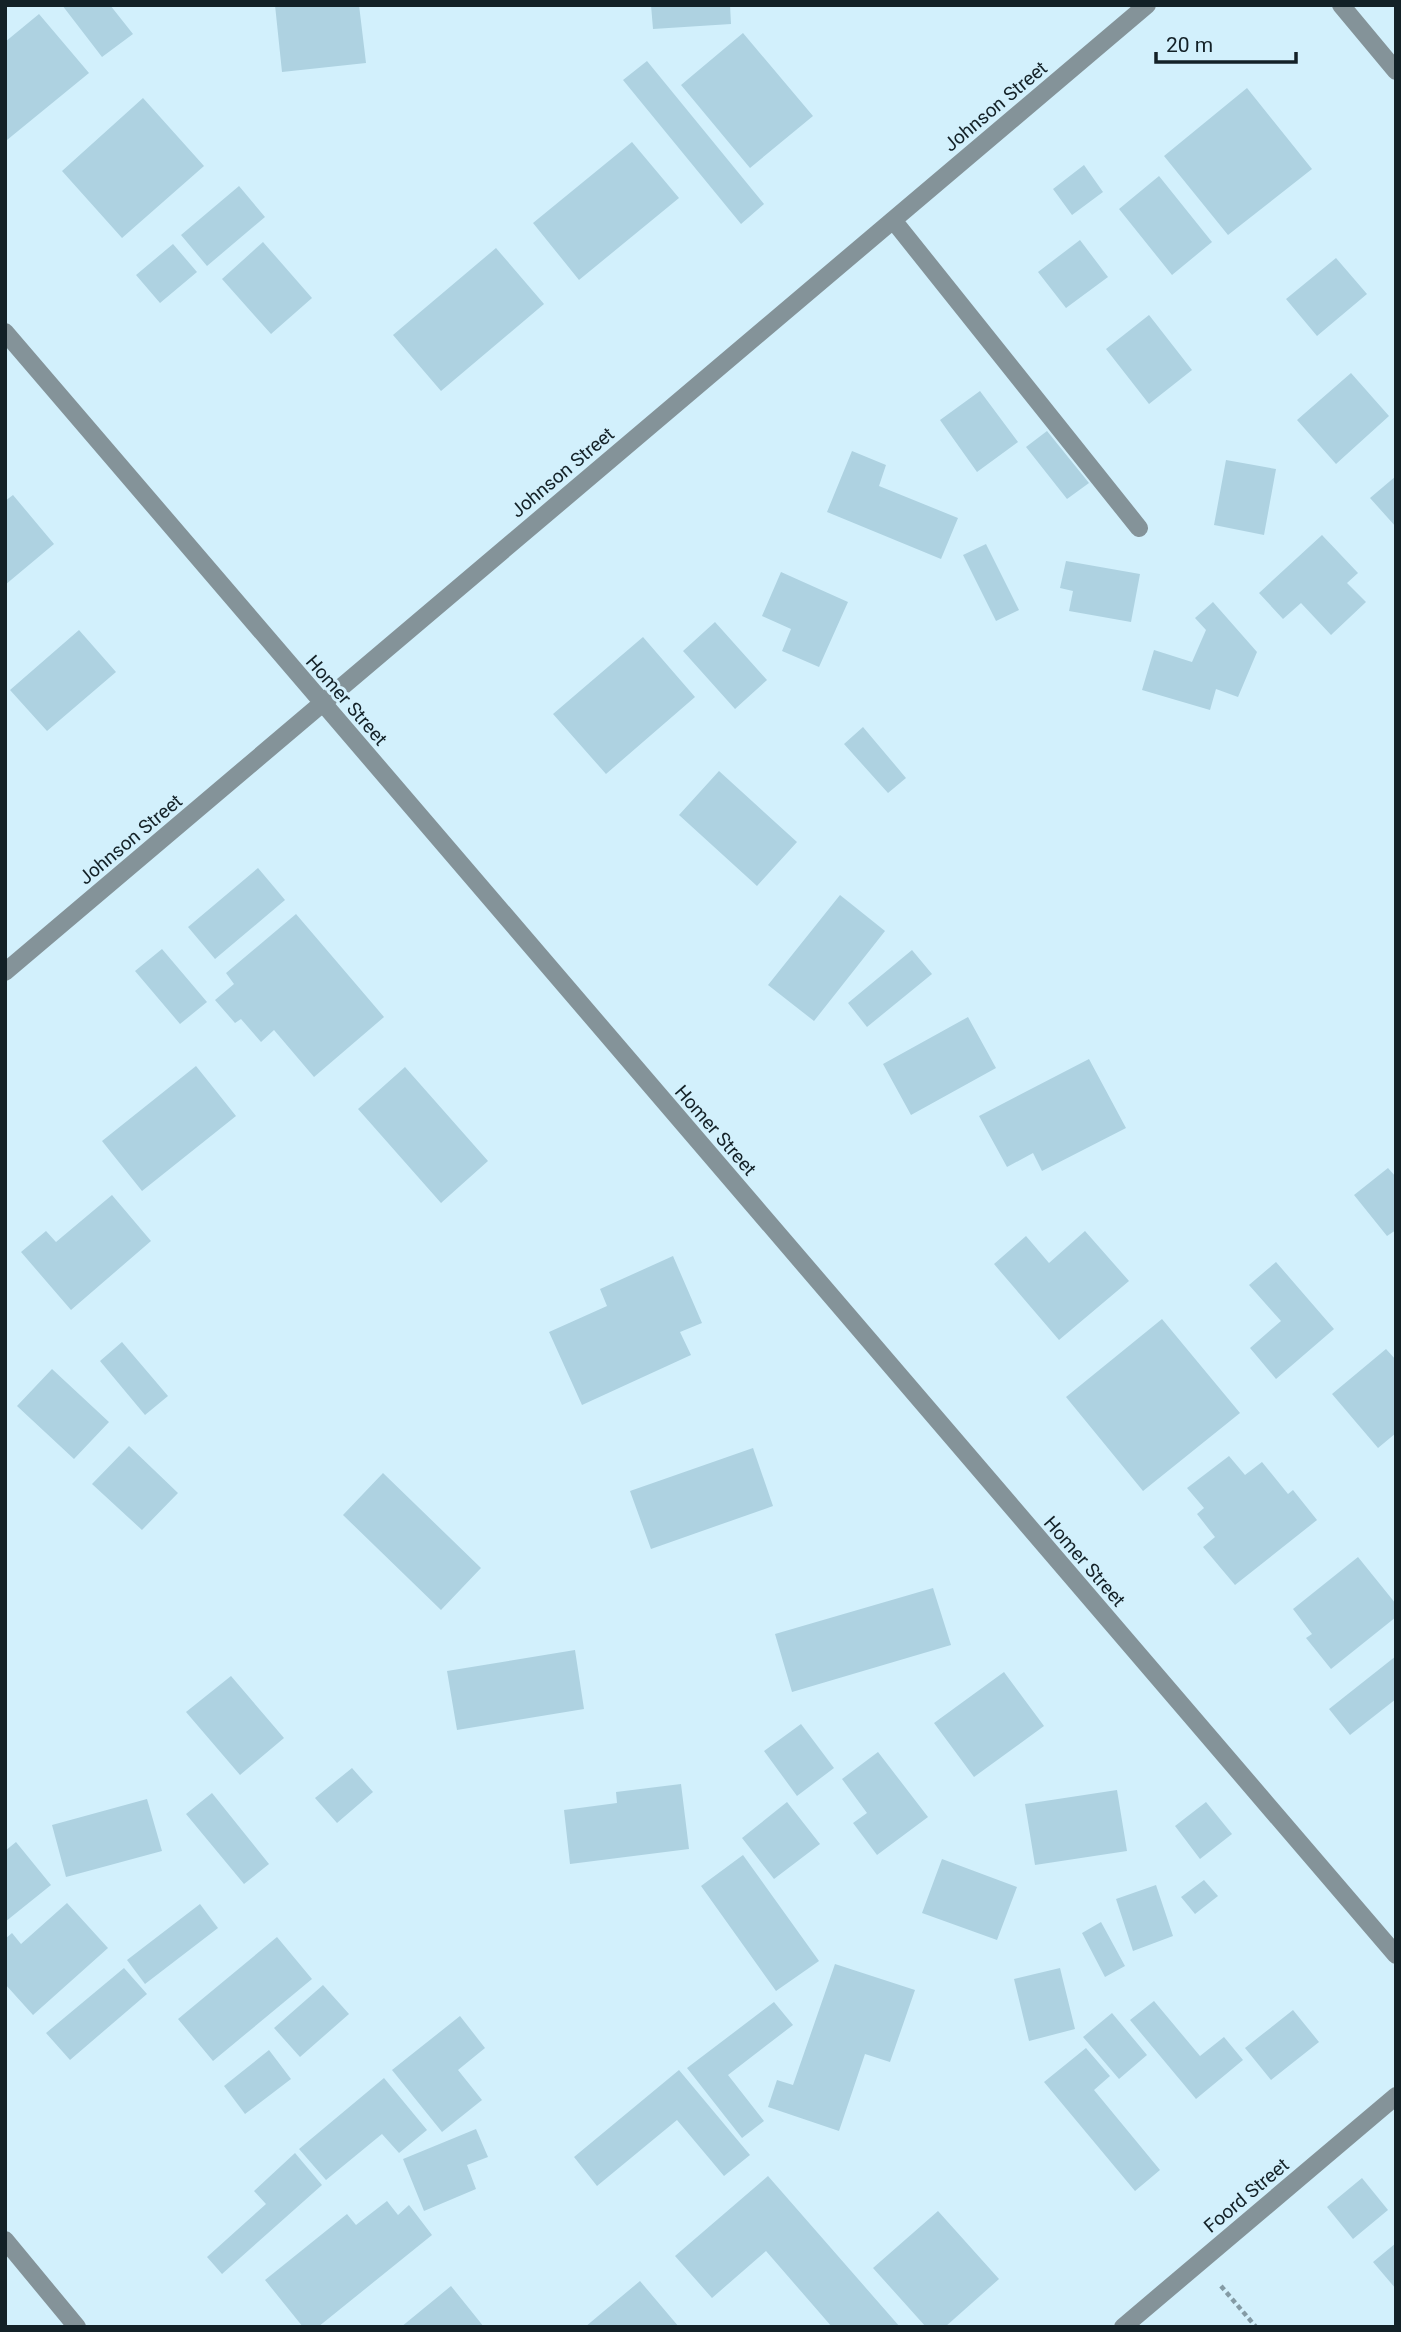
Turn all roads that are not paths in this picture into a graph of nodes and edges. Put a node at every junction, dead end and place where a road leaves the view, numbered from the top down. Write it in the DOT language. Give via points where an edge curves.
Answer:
graph roads {
  1 [pos="1147,5"];
  2 [pos="1341,5"];
  3 [pos="1396,71"];
  4 [pos="893,220"];
  5 [pos="5,332"];
  6 [pos="1139,528"];
  7 [pos="322,703"];
  8 [pos="5,972"];
  9 [pos="1396,1955"];
  10 [pos="1396,2096"];
  11 [pos="5,2240"];
  12 [pos="77,2327"];
  13 [pos="1123,2327"];
  1 -- 4 [label="street, Johnson Street"];
  2 -- 3 [label="street"];
  4 -- 6 [label="street"];
  4 -- 7 [label="street, Johnson Street"];
  5 -- 7 [label="street, Homer Street"];
  7 -- 8 [label="street, Johnson Street"];
  7 -- 9 [label="street, Homer Street"];
  10 -- 13 [label="street, Foord Street"];
  11 -- 12 [label="street"];
}
